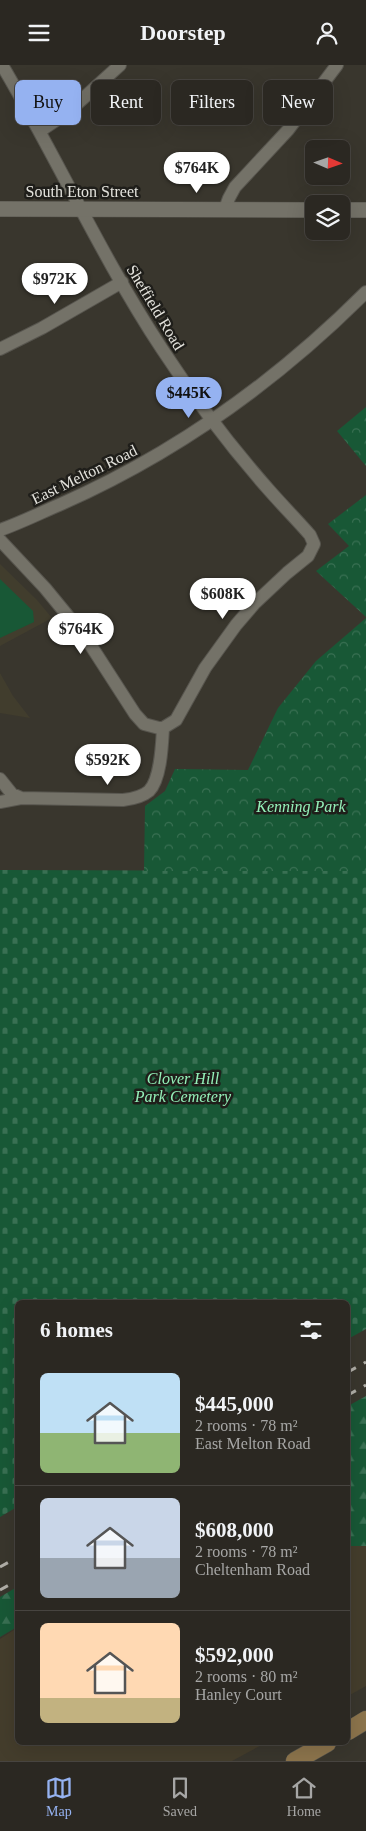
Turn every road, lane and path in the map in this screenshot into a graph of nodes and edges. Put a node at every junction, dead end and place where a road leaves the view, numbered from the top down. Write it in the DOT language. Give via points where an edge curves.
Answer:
graph roads {
  1 [pos="2,65"];
  2 [pos="120,65"];
  3 [pos="337,65"];
  4 [pos="40,131"];
  5 [pos="81,208"];
  6 [pos="0,209"];
  7 [pos="224,209"];
  8 [pos="305,210"];
  9 [pos="350,210"];
  10 [pos="366,210"];
  11 [pos="122,282"];
  12 [pos="366,292"];
  13 [pos="0,349"];
  14 [pos="212,421"];
  15 [pos="0,530"];
  16 [pos="0,540"];
  17 [pos="166,726"];
  18 [pos="0,779"];
  19 [pos="21,798"];
  20 [pos="0,802"];
  21 [pos="366,1720"];
  22 [pos="350,1730"];
  23 [pos="323,1745"];
  24 [pos="295,1761"];
  1 -- 4 [label="street, Sheffield Road"];
  2 -- 4 [label="street" via="67,113"];
  3 -- 7 [label="street" via="288,130 236,187"];
  4 -- 5 [label="street, Sheffield Road"];
  5 -- 6 [label="street, South Eton Street"];
  5 -- 7 [label="street, South Eton Street"];
  5 -- 11 [label="street, Sheffield Road"];
  7 -- 8 [label="street, South Eton Street"];
  9 -- 10 [label="street"];
  11 -- 13 [label="street"];
  11 -- 14 [label="street, Sheffield Road" via="160,347"];
  12 -- 14 [label="street, East Melton Road" via="328,329 253,392"];
  14 -- 15 [label="street, East Melton Road" via="117,477"];
  14 -- 17 [label="street, Sheffield Road" via="314,543 308,556 254,604 236,625 205,668 176,720"];
  16 -- 17 [label="street" via="86,638 135,714 151,727"];
  17 -- 19 [label="street" via="156,778 144,794 123,800"];
  18 -- 19 [label="street" via="12,794"];
  19 -- 20 [label="street"];
  21 -- 22 [label="main road"];
  23 -- 24 [label="main road"];
}
